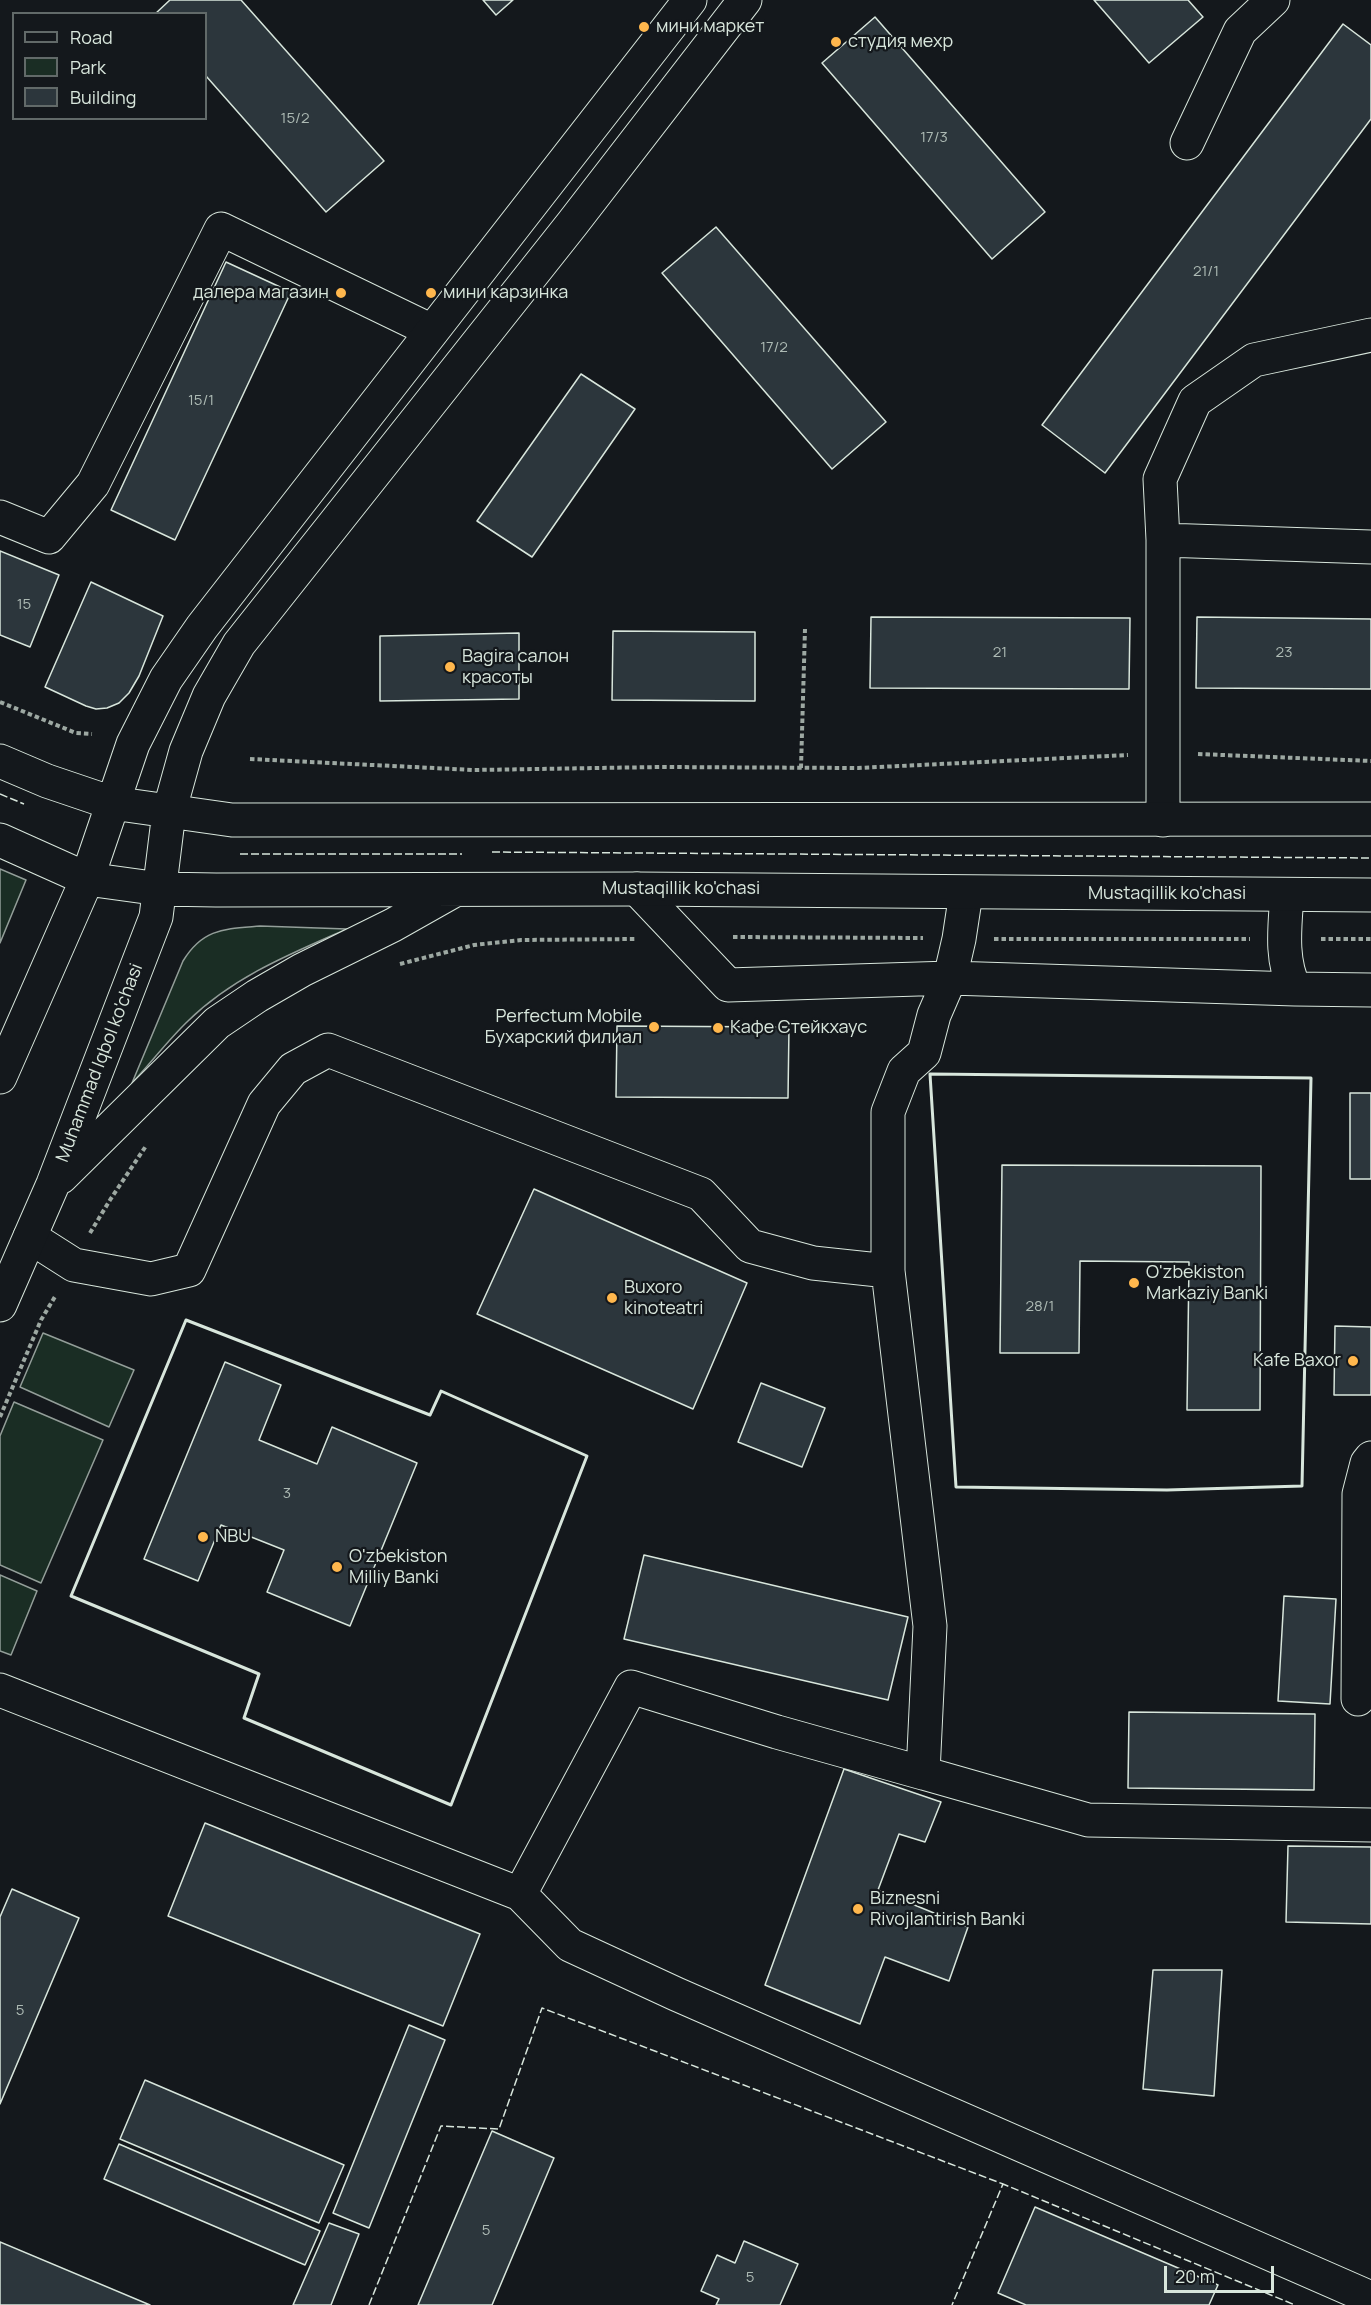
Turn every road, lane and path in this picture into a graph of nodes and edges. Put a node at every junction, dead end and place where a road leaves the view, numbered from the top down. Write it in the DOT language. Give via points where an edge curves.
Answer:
graph roads {
  1 [pos="690,0"];
  2 [pos="745,0"];
  3 [pos="1273,0"];
  4 [pos="1187,143"];
  5 [pos="432,331"];
  6 [pos="1371,335"];
  7 [pos="0,517"];
  8 [pos="1163,540"];
  9 [pos="1371,547"];
  10 [pos="805,630"];
  11 [pos="0,702"];
  12 [pos="92,734"];
  13 [pos="1163,753"];
  14 [pos="250,759"];
  15 [pos="0,761"];
  16 [pos="1371,761"];
  17 [pos="801,768"];
  18 [pos="112,803"];
  19 [pos="169,812"];
  20 [pos="1371,819"];
  21 [pos="1163,820"];
  22 [pos="0,840"];
  23 [pos="87,879"];
  24 [pos="458,888"];
  25 [pos="637,888"];
  26 [pos="160,889"];
  27 [pos="966,892"];
  28 [pos="1287,895"];
  29 [pos="1371,895"];
  30 [pos="684,937"];
  31 [pos="959,939"];
  32 [pos="1283,939"];
  33 [pos="1371,939"];
  34 [pos="389,968"];
  35 [pos="950,978"];
  36 [pos="1295,988"];
  37 [pos="1371,990"];
  38 [pos="0,1077"];
  39 [pos="149,1142"];
  40 [pos="53,1184"];
  41 [pos="30,1237"];
  42 [pos="74,1265"];
  43 [pos="888,1271"];
  44 [pos="0,1305"];
  45 [pos="0,1417"];
  46 [pos="1371,1458"];
  47 [pos="1,1693"];
  48 [pos="1358,1699"];
  49 [pos="922,1773"];
  50 [pos="1371,1825"];
  51 [pos="520,1894"];
  52 [pos="1371,2298"];
  1 -- 5 [label="main road"];
  2 -- 19 [label="main road, Muhammad Iqbol ko'chasi" via="239,644 209,696 186,751"];
  3 -- 4 [label="main road" via="1240,32"];
  5 -- 7 [label="main road" via="221,229 93,484 49,537"];
  5 -- 18 [label="main road" via="183,653 133,744"];
  6 -- 8 [label="main road" via="1254,360 1195,401 1160,479"];
  8 -- 9 [label="main road"];
  8 -- 13 [label="main road"];
  10 -- 17 [label="path"];
  11 -- 12 [label="path" via="76,733"];
  13 -- 16 [label="path"];
  13 -- 17 [label="path"];
  13 -- 21 [label="main road"];
  14 -- 17 [label="path" via="474,770"];
  15 -- 18 [label="main road"];
  18 -- 19 [label="main road"];
  18 -- 23 [label="main road"];
  19 -- 21 [label="main road" via="232,820"];
  19 -- 26 [label="main road, Muhammad Iqbol ko'chasi"];
  20 -- 21 [label="main road"];
  22 -- 23 [label="main road, Mustaqillik ko'chasi"];
  23 -- 26 [label="main road, Mustaqillik ko'chasi"];
  23 -- 38 [label="main road"];
  24 -- 25 [label="main road, Mustaqillik ko'chasi"];
  24 -- 26 [label="main road, Mustaqillik ko'chasi"];
  24 -- 40 [label="main road" via="302,970 217,1023"];
  25 -- 27 [label="main road, Mustaqillik ko'chasi"];
  25 -- 30 [label="main road"];
  26 -- 40 [label="main road, Muhammad Iqbol ko'chasi" via="156,916"];
  27 -- 28 [label="main road, Mustaqillik ko'chasi"];
  27 -- 31 [label="main road"];
  28 -- 29 [label="main road, Mustaqillik ko'chasi"];
  28 -- 32 [label="main road"];
  30 -- 31 [label="path"];
  30 -- 34 [label="path" via="486,943"];
  30 -- 35 [label="main road" via="729,985"];
  31 -- 32 [label="path"];
  31 -- 35 [label="main road"];
  32 -- 33 [label="path"];
  32 -- 36 [label="main road"];
  35 -- 36 [label="main road"];
  35 -- 43 [label="main road" via="924,1053 904,1071 888,1112"];
  36 -- 37 [label="main road"];
  39 -- 42 [label="path" via="110,1200"];
  40 -- 41 [label="main road, Muhammad Iqbol ko'chasi"];
  41 -- 42 [label="main road"];
  41 -- 44 [label="main road, Muhammad Iqbol ko'chasi"];
  42 -- 43 [label="main road" via="151,1279 189,1270 264,1104 293,1069 328,1050 701,1194 750,1246 813,1263"];
  42 -- 45 [label="path" via="41,1320"];
  43 -- 49 [label="main road" via="930,1626"];
  46 -- 48 [label="main road" via="1359,1494"];
  47 -- 51 [label="main road"];
  49 -- 50 [label="main road" via="1088,1820"];
  49 -- 51 [label="main road" via="631,1687"];
  51 -- 52 [label="main road" via="570,1946"];
}
